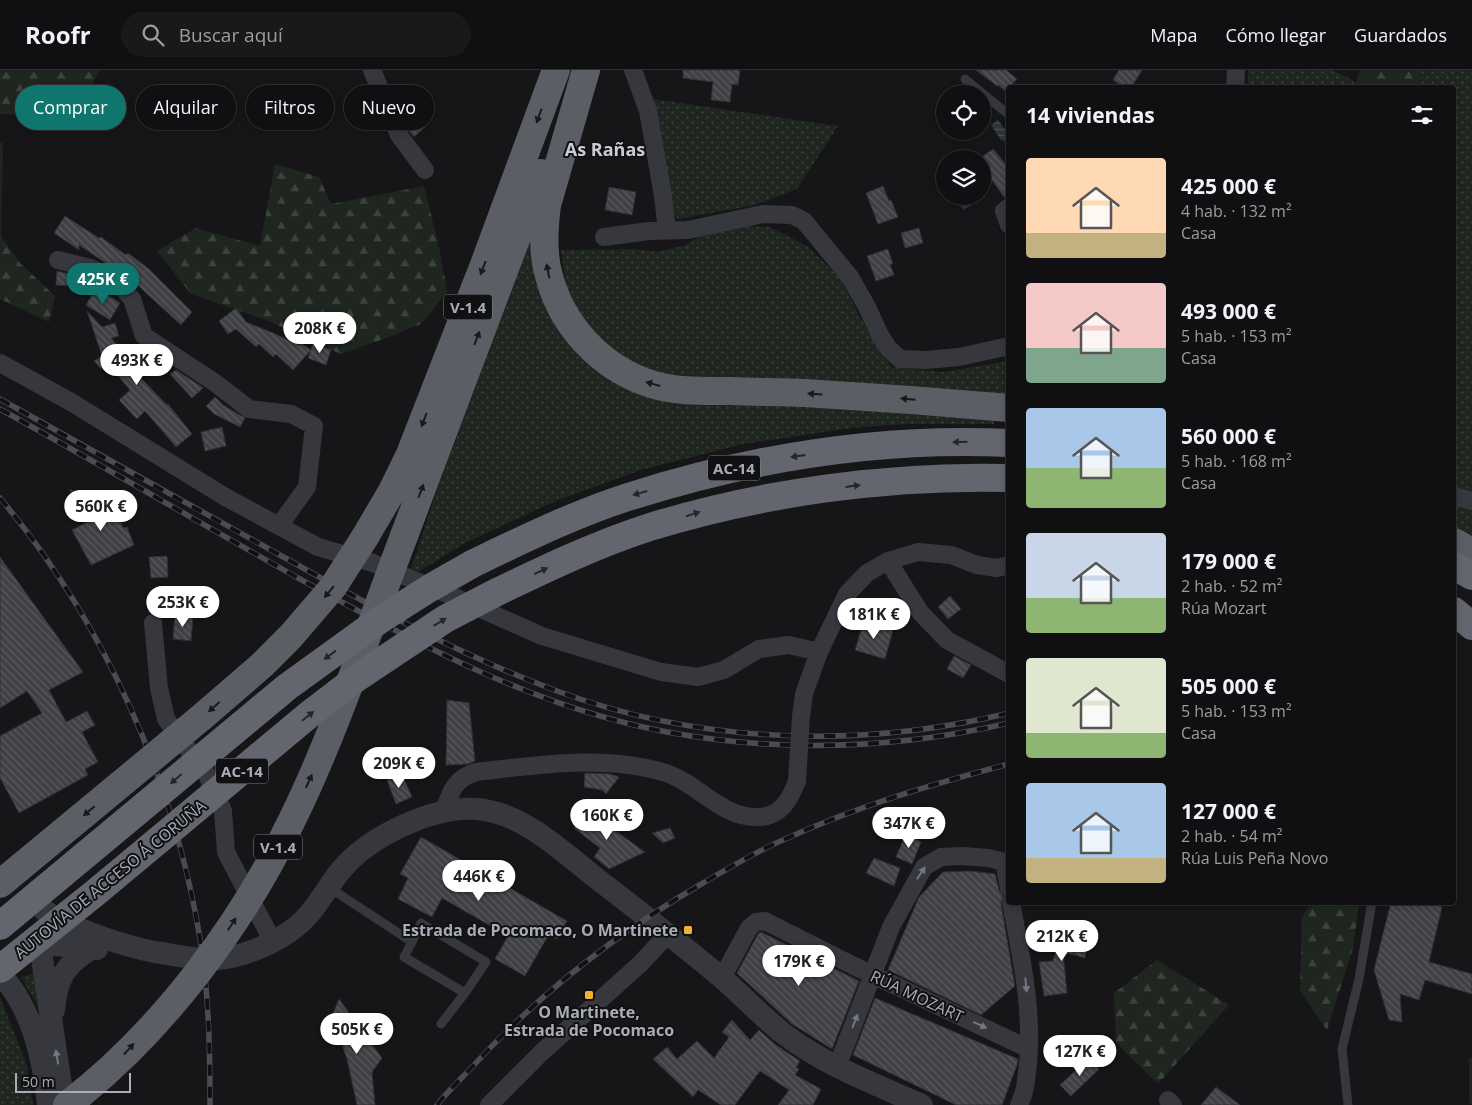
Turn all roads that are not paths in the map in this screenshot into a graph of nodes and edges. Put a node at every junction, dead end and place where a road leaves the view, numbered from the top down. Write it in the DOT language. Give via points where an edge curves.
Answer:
graph roads {
  1 [pos="372,70"];
  2 [pos="556,70"];
  3 [pos="584,70"];
  4 [pos="633,70"];
  5 [pos="1236,70"];
  6 [pos="965,79"];
  7 [pos="1235,85"];
  8 [pos="1006,113"];
  9 [pos="425,170"];
  10 [pos="667,230"];
  11 [pos="604,237"];
  12 [pos="58,260"];
  13 [pos="1006,347"];
  14 [pos="0,363"];
  15 [pos="1006,408"];
  16 [pos="1006,443"];
  17 [pos="1006,478"];
  18 [pos="1456,497"];
  19 [pos="1472,501"];
  20 [pos="279,526"];
  21 [pos="1456,543"];
  22 [pos="1472,552"];
  23 [pos="1456,553"];
  24 [pos="1472,560"];
  25 [pos="888,561"];
  26 [pos="1006,566"];
  27 [pos="1456,567"];
  28 [pos="1472,576"];
  29 [pos="1456,599"];
  30 [pos="1472,607"];
  31 [pos="1456,613"];
  32 [pos="153,623"];
  33 [pos="1472,626"];
  34 [pos="819,652"];
  35 [pos="1006,672"];
  36 [pos="444,812"];
  37 [pos="0,870"];
  38 [pos="1006,872"];
  39 [pos="329,888"];
  40 [pos="5,889"];
  41 [pos="1012,905"];
  42 [pos="1372,905"];
  43 [pos="44,910"];
  44 [pos="0,926"];
  45 [pos="668,934"];
  46 [pos="273,942"];
  47 [pos="412,942"];
  48 [pos="43,948"];
  49 [pos="93,948"];
  50 [pos="141,949"];
  51 [pos="0,966"];
  52 [pos="0,971"];
  53 [pos="873,974"];
  54 [pos="722,978"];
  55 [pos="466,993"];
  56 [pos="441,1024"];
  57 [pos="52,1031"];
  58 [pos="1029,1049"];
  59 [pos="837,1067"];
  60 [pos="48,1105"];
  61 [pos="65,1105"];
  62 [pos="489,1105"];
  63 [pos="922,1105"];
  64 [pos="1019,1105"];
  65 [pos="1348,1105"];
  1 -- 9 [label="street" via="399,136"];
  2 -- 40 [label="highway, V-1.4, one-way, bridge" via="410,454 392,491 333,587 262,665"];
  15 -- 3 [label="highway, one-way" via="792,392 667,388 622,372 601,358 568,320 557,301 548,275 545,252 547,205"];
  61 -- 3 [label="highway, V-1.4, one-way, bridge" via="120,1059 196,974 232,926 292,819 320,757 535,188"];
  4 -- 10 [label="street" via="648,111"];
  5 -- 7 [label="street"];
  6 -- 8 [label="lane"];
  10 -- 11 [label="street"];
  10 -- 13 [label="street" via="688,230 763,214 792,215 804,221 850,277 884,342 900,359 959,357"];
  12 -- 20 [label="street" via="114,278 132,300 144,336 249,409 291,414 314,426 306,487"];
  14 -- 20 [label="street"];
  16 -- 44 [label="highway, AUTOVÍA DE ACCESO Á CORUÑA / AC-14, one-way, bridge" via="913,444 769,460 626,498 537,532 430,588 287,687"];
  52 -- 17 [label="highway, AUTOVÍA DE ACCESO Á CORUÑA / AC-14, one-way, bridge" via="358,677 445,619 497,592 576,554 708,510 838,487 908,479"];
  18 -- 19 [label="street"];
  20 -- 34 [label="street" via="318,547 373,563 542,636 661,672 698,677 724,670 759,649 789,645"];
  21 -- 22 [label="highway"];
  23 -- 24 [label="highway"];
  25 -- 26 [label="street" via="918,552 951,555 977,565"];
  25 -- 34 [label="street" via="867,573 846,594"];
  25 -- 35 [label="street" via="920,612 947,640"];
  27 -- 28 [label="highway"];
  29 -- 30 [label="highway"];
  31 -- 33 [label="highway"];
  32 -- 46 [label="street" via="159,688 166,718 207,775 223,811 226,852"];
  34 -- 36 [label="street, bridge" via="804,694 796,781 790,798 767,815 749,818 736,815 680,779 651,769 617,764 546,765 467,775 458,780"];
  36 -- 39 [label="street" via="425,817 377,840 351,859"];
  36 -- 45 [label="street" via="475,809 517,821 572,859"];
  37 -- 40 [label="street"];
  53 -- 38 [label="street, one-way" via="891,927 924,867 941,857 962,856 1004,862"];
  39 -- 46 [label="street" via="310,914 292,931"];
  39 -- 47 [label="lane"];
  40 -- 43 [label="street" via="31,897"];
  41 -- 58 [label="street, one-way" via="1025,975"];
  42 -- 65 [label="lane" via="1359,980 1342,1049"];
  43 -- 48 [label="street" via="48,933"];
  43 -- 50 [label="street" via="93,933"];
  45 -- 54 [label="street"];
  45 -- 62 [label="street"];
  46 -- 50 [label="street" via="218,959"];
  47 -- 55 [label="lane" via="404,957"];
  47 -- 55 [label="lane" via="422,923 486,962"];
  48 -- 49 [label="street"];
  48 -- 51 [label="street" via="24,965"];
  48 -- 57 [label="street"];
  49 -- 50 [label="street"];
  49 -- 57 [label="street" via="63,972 56,992"];
  52 -- 60 [label="street" via="18,998 35,1034"];
  53 -- 54 [label="street, RÚA MOZART" via="765,922 756,922 749,928"];
  53 -- 58 [label="street, RÚA MOZART, one-way"];
  59 -- 53 [label="street, one-way"];
  54 -- 59 [label="street" via="784,1034"];
  55 -- 56 [label="lane"];
  61 -- 57 [label="street, one-way"];
  58 -- 64 [label="street" via="1025,1092"];
  59 -- 63 [label="street"];
}
